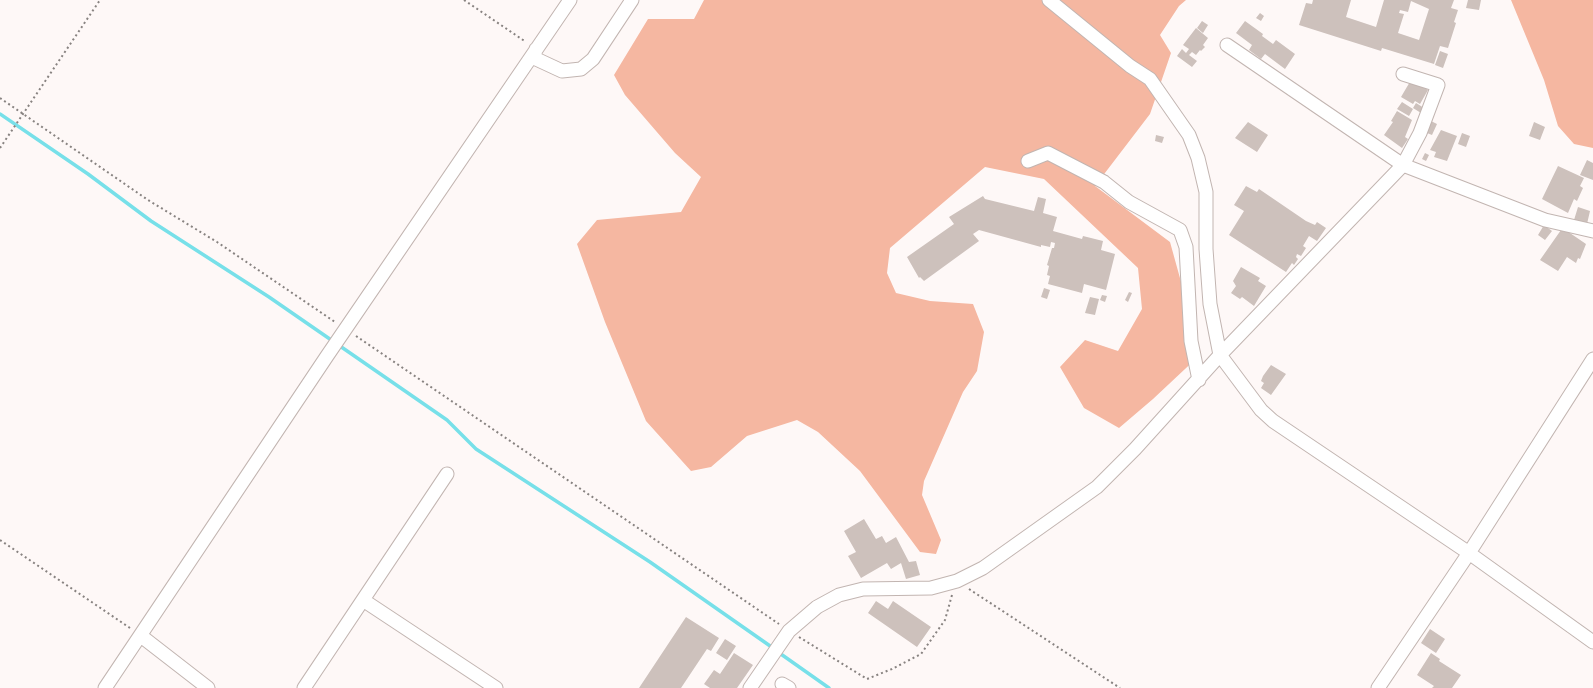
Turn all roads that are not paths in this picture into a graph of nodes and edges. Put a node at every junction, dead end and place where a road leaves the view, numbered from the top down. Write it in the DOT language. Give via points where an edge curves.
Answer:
graph roads {
  1 [pos="570,0"];
  2 [pos="632,0"];
  3 [pos="1049,0"];
  4 [pos="1227,45"];
  5 [pos="536,49"];
  6 [pos="1403,74"];
  7 [pos="1028,161"];
  8 [pos="1403,165"];
  9 [pos="1593,231"];
  10 [pos="1220,356"];
  11 [pos="1593,359"];
  12 [pos="1199,380"];
  13 [pos="447,474"];
  14 [pos="1469,553"];
  15 [pos="363,600"];
  16 [pos="141,636"];
  17 [pos="1593,642"];
  18 [pos="105,688"];
  19 [pos="208,688"];
  20 [pos="304,688"];
  21 [pos="496,688"];
  22 [pos="750,688"];
  23 [pos="1378,688"];
  1 -- 5 [label="street"];
  2 -- 5 [label="street" via="593,59 581,69 562,72 534,58"];
  3 -- 10 [label="street" via="1130,66 1150,79 1190,135 1206,192 1206,249 1210,304"];
  4 -- 8 [label="street"];
  5 -- 16 [label="street" via="327,356"];
  6 -- 8 [label="street" via="1438,85 1420,133"];
  7 -- 12 [label="street" via="1048,153 1104,182 1129,202 1180,230 1186,247 1191,341"];
  8 -- 9 [label="street" via="1545,220"];
  8 -- 10 [label="street"];
  10 -- 12 [label="street"];
  10 -- 14 [label="street" via="1261,410 1273,421"];
  11 -- 14 [label="street"];
  12 -- 22 [label="street" via="1097,487 983,568 956,582 931,588 863,589 839,595 817,607 789,631"];
  13 -- 15 [label="street"];
  14 -- 17 [label="street"];
  14 -- 23 [label="street"];
  15 -- 20 [label="street"];
  15 -- 21 [label="street"];
  16 -- 18 [label="street"];
  16 -- 19 [label="street"];
}
